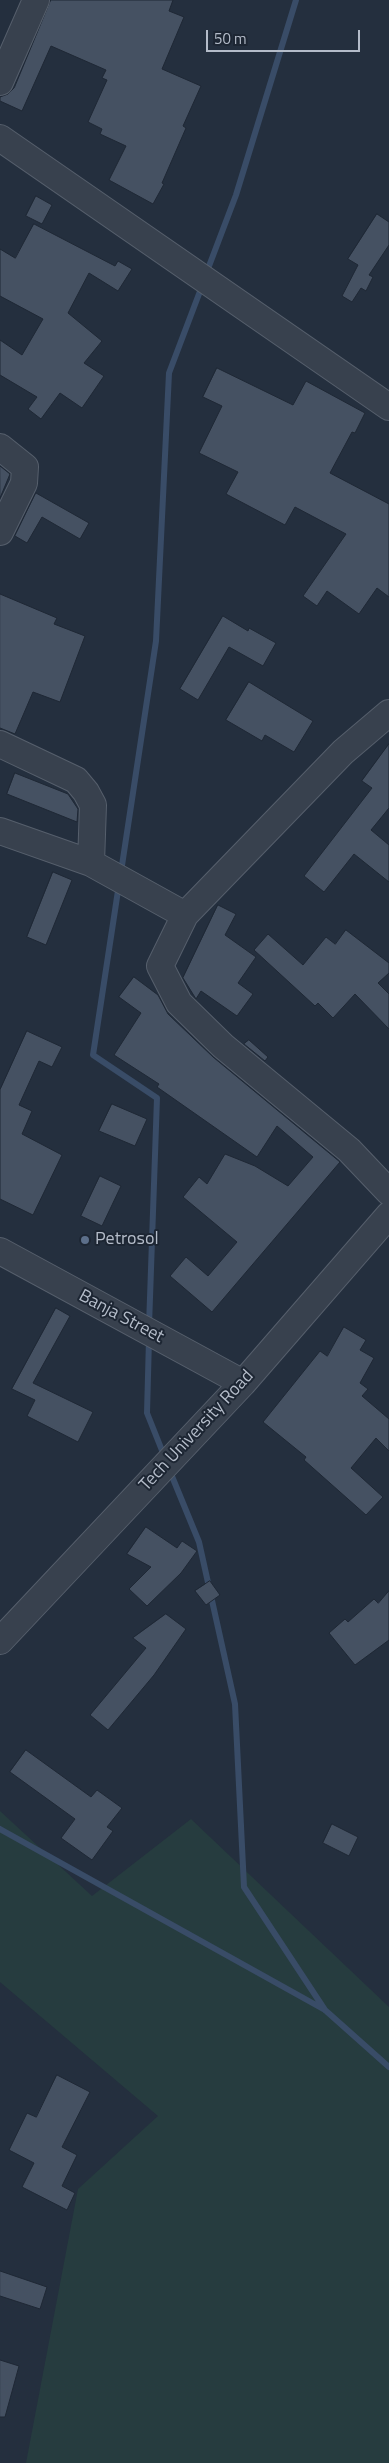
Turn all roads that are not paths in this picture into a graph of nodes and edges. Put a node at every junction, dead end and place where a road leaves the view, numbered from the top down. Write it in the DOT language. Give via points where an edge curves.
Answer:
graph roads {
  1 [pos="36,0"];
  2 [pos="0,82"];
  3 [pos="0,138"];
  4 [pos="387,401"];
  5 [pos="0,447"];
  6 [pos="0,532"];
  7 [pos="389,714"];
  8 [pos="0,744"];
  9 [pos="0,831"];
  10 [pos="91,863"];
  11 [pos="185,915"];
  12 [pos="389,1192"];
  13 [pos="389,1215"];
  14 [pos="0,1251"];
  15 [pos="243,1383"];
  16 [pos="0,1641"];
  1 -- 2 [label="street"];
  3 -- 4 [label="street"];
  5 -- 6 [label="street" via="25,467 24,483"];
  7 -- 11 [label="street" via="343,752"];
  8 -- 10 [label="street" via="76,780 86,792 93,805"];
  9 -- 10 [label="street"];
  10 -- 11 [label="street"];
  11 -- 12 [label="street" via="160,966 179,1003 223,1046 349,1150"];
  13 -- 15 [label="street, Tech University Road"];
  14 -- 15 [label="street, Banja Street"];
  15 -- 16 [label="street, Tech University Road"];
}
